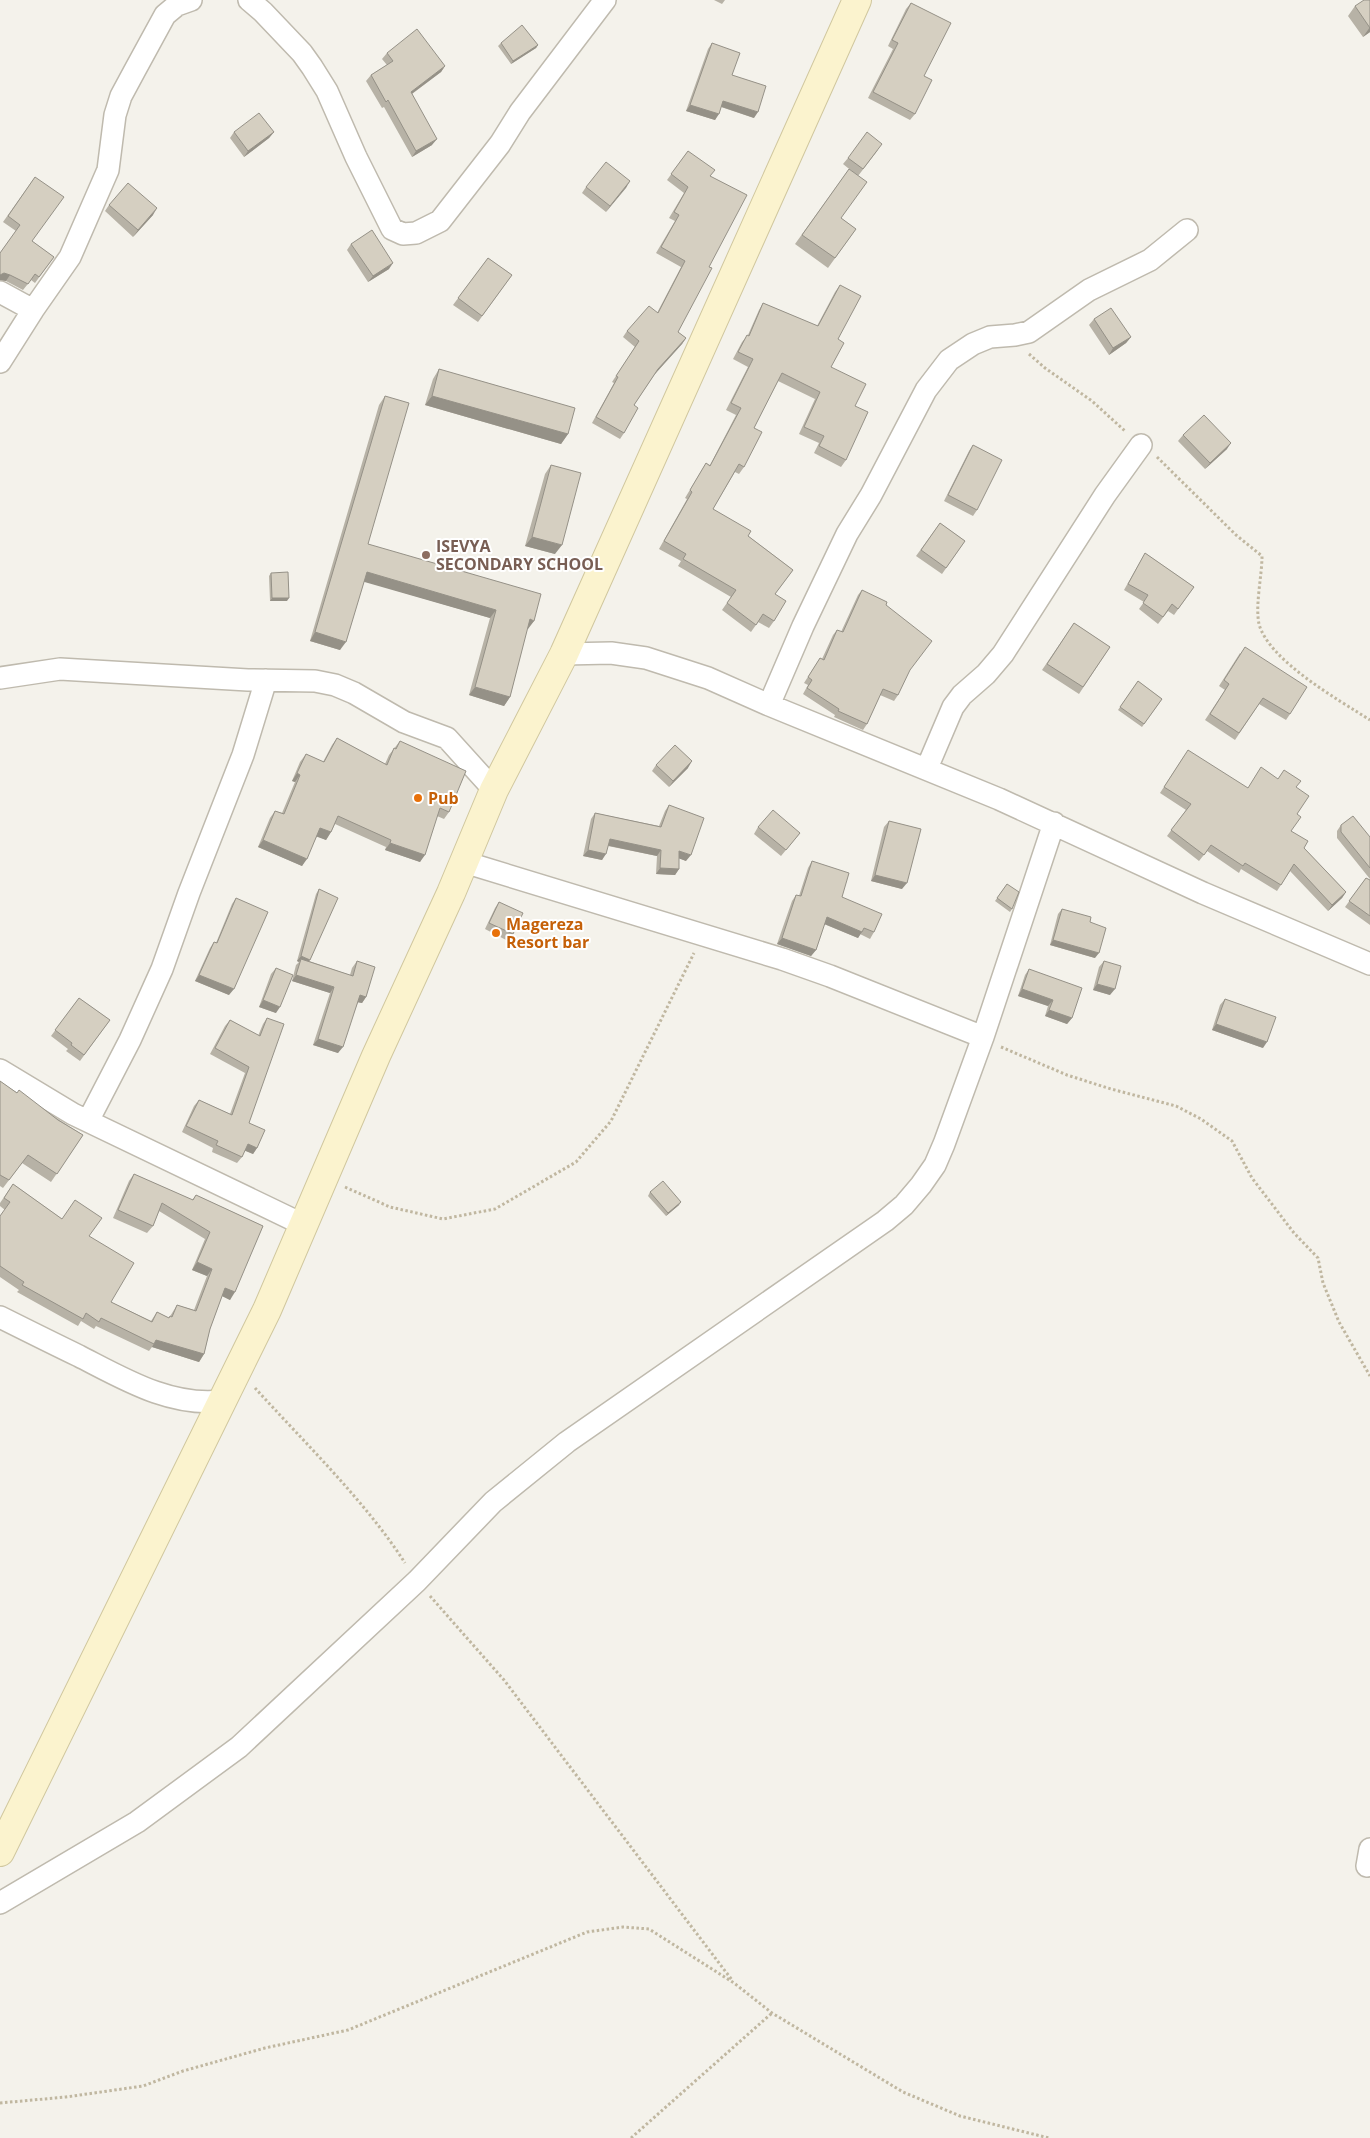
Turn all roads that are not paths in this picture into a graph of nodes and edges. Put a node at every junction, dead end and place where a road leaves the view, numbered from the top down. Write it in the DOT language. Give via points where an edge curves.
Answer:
graph roads {
  1 [pos="191,0"];
  2 [pos="249,0"];
  3 [pos="605,0"];
  4 [pos="857,0"];
  5 [pos="1187,230"];
  6 [pos="0,292"];
  7 [pos="33,310"];
  8 [pos="0,362"];
  9 [pos="1141,445"];
  10 [pos="564,654"];
  11 [pos="0,678"];
  12 [pos="266,680"];
  13 [pos="769,705"];
  14 [pos="927,768"];
  15 [pos="494,790"];
  16 [pos="1054,824"];
  17 [pos="464,862"];
  18 [pos="1370,964"];
  19 [pos="982,1038"];
  20 [pos="0,1070"];
  21 [pos="88,1122"];
  22 [pos="304,1225"];
  23 [pos="0,1317"];
  24 [pos="222,1401"];
  25 [pos="0,1852"];
  26 [pos="0,1904"];
  1 -- 7 [label="street" via="177,5 165,15 122,96 115,115 105,179 70,257"];
  2 -- 3 [label="street" via="312,67 327,91 392,229 403,234 416,233 440,221"];
  4 -- 10 [label="street"];
  5 -- 13 [label="street" via="1150,260 1089,290 1029,332 990,337 949,360 926,390 847,534"];
  6 -- 7 [label="street"];
  7 -- 8 [label="street"];
  9 -- 14 [label="street" via="1003,654 953,707"];
  10 -- 13 [label="street" via="612,653 646,658 708,678"];
  10 -- 15 [label="street"];
  11 -- 12 [label="street" via="60,669"];
  12 -- 15 [label="street" via="315,681 354,693 404,722 447,738"];
  12 -- 21 [label="street" via="243,755 162,969"];
  13 -- 14 [label="street"];
  14 -- 16 [label="street"];
  15 -- 17 [label="street"];
  16 -- 18 [label="street" via="1203,893"];
  16 -- 19 [label="street"];
  17 -- 19 [label="street" via="830,976"];
  17 -- 22 [label="street"];
  19 -- 26 [label="street" via="935,1165 904,1205 567,1442 493,1502 416,1581 239,1747 137,1822"];
  20 -- 21 [label="street"];
  21 -- 22 [label="street"];
  22 -- 24 [label="street"];
  23 -- 24 [label="street" via="146,1389 184,1401"];
  24 -- 25 [label="street"];
}
